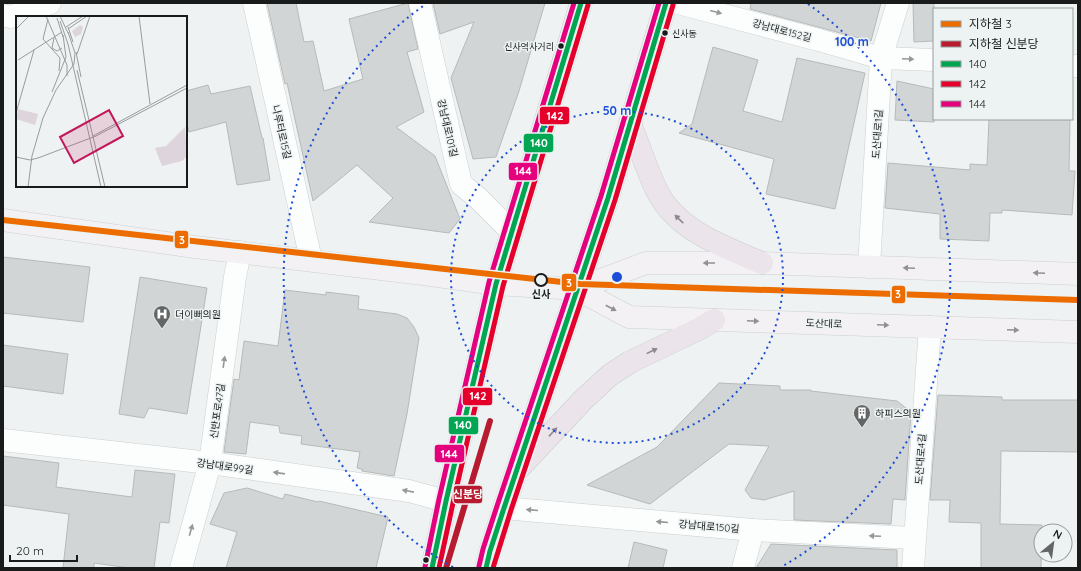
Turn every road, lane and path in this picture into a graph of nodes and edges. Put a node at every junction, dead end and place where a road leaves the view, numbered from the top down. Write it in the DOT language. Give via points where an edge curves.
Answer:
graph roads {
  1 [pos="50,3"];
  2 [pos="254,3"];
  3 [pos="420,3"];
  4 [pos="581,3"];
  5 [pos="666,3"];
  6 [pos="678,3"];
  7 [pos="898,3"];
  8 [pos="3,15"];
  9 [pos="881,58"];
  10 [pos="933,60"];
  11 [pos="630,123"];
  12 [pos="3,220"];
  13 [pos="512,232"];
  14 [pos="240,252"];
  15 [pos="311,260"];
  16 [pos="762,263"];
  17 [pos="869,267"];
  18 [pos="1078,274"];
  19 [pos="496,284"];
  20 [pos="577,289"];
  21 [pos="714,320"];
  22 [pos="930,327"];
  23 [pos="1078,332"];
  24 [pos="3,440"];
  25 [pos="210,463"];
  26 [pos="516,471"];
  27 [pos="446,501"];
  28 [pos="504,508"];
  29 [pos="753,530"];
  30 [pos="914,538"];
  31 [pos="181,568"];
  32 [pos="432,568"];
  33 [pos="486,568"];
  34 [pos="743,568"];
  35 [pos="913,568"];
  1 -- 8 [label="street" via="10,17"];
  2 -- 15 [label="street, 나루터로15길"];
  3 -- 13 [label="street, 강남대로101길" via="461,184"];
  4 -- 13 [label="main road"];
  5 -- 11 [label="main road"];
  6 -- 9 [label="street, 강남대로152길, one-way"];
  7 -- 9 [label="street, 도산대로1길"];
  9 -- 10 [label="street, 강남대로152길, one-way"];
  9 -- 17 [label="street, 도산대로1길"];
  16 -- 11 [label="main road, one-way" via="704,238 675,215 656,190"];
  11 -- 20 [label="main road"];
  12 -- 14 [label="main road, 도산대로"];
  13 -- 19 [label="main road"];
  14 -- 15 [label="main road, 도산대로"];
  25 -- 14 [label="street, 신반포로47길, one-way"];
  15 -- 19 [label="main road, 도산대로"];
  16 -- 17 [label="main road, 도산대로"];
  16 -- 20 [label="main road, 도산대로, one-way" via="646,263"];
  18 -- 17 [label="main road, 도산대로, one-way"];
  19 -- 20 [label="main road, 도산대로"];
  19 -- 27 [label="main road"];
  20 -- 21 [label="main road, 도산대로, one-way" via="629,317"];
  20 -- 26 [label="main road"];
  21 -- 22 [label="main road, 도산대로, one-way"];
  26 -- 21 [label="main road, one-way" via="610,375 630,362"];
  22 -- 23 [label="main road, 도산대로, one-way"];
  22 -- 30 [label="street, 도산대로4길"];
  24 -- 25 [label="street, 강남대로99길"];
  27 -- 25 [label="street, 강남대로99길, one-way" via="409,491"];
  31 -- 25 [label="street, 신반포로47길, one-way"];
  26 -- 28 [label="main road"];
  27 -- 32 [label="main road"];
  29 -- 28 [label="street, 강남대로150길, one-way"];
  28 -- 33 [label="main road"];
  30 -- 29 [label="street, 강남대로150길, one-way"];
  29 -- 34 [label="street"];
  30 -- 35 [label="street, 도산대로4길"];
}
